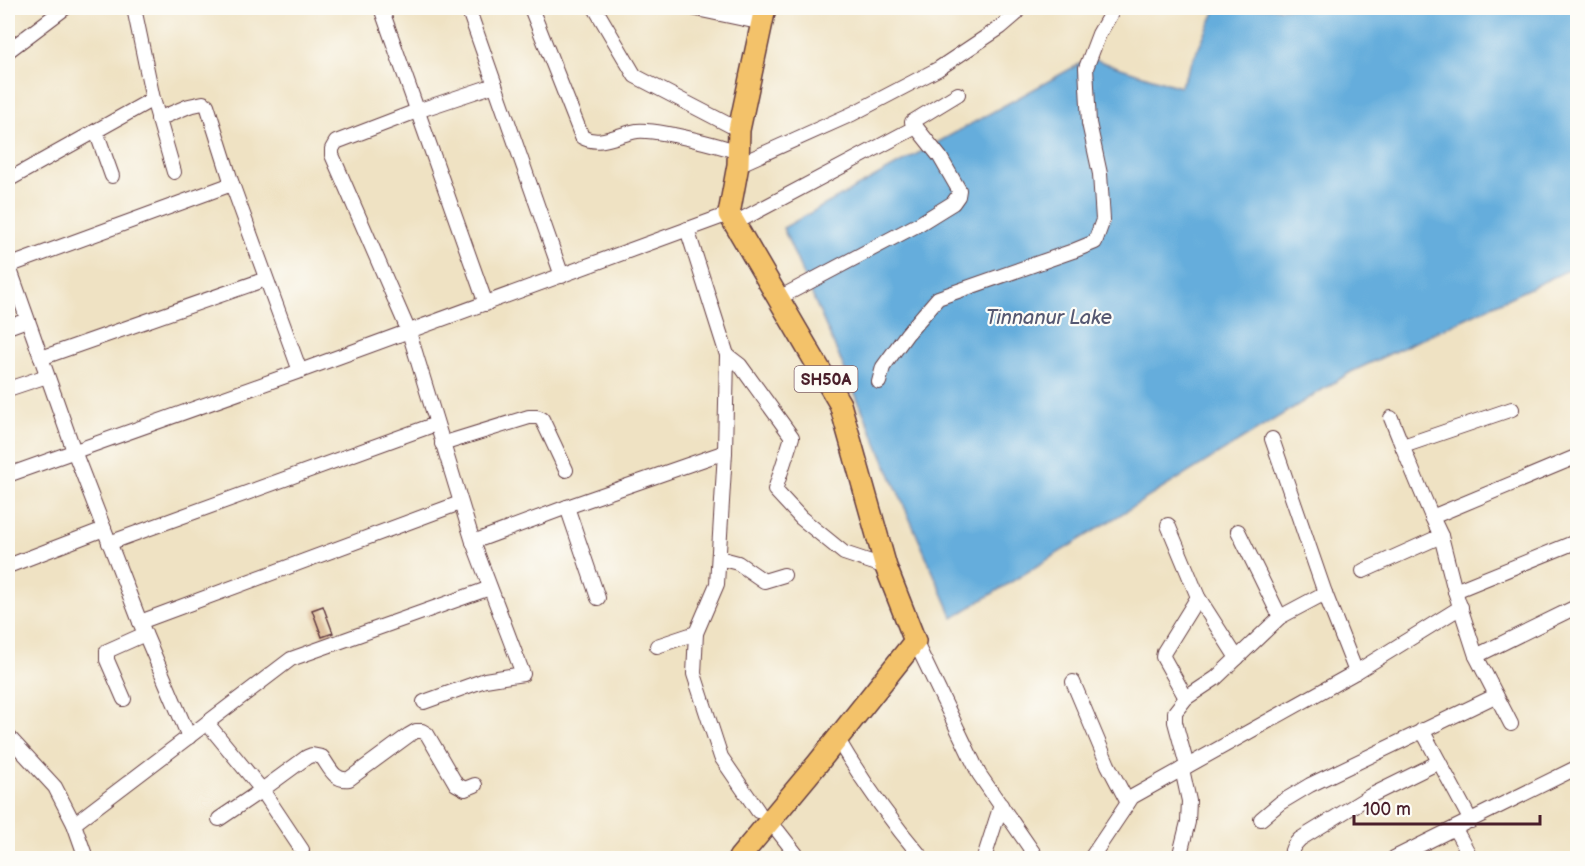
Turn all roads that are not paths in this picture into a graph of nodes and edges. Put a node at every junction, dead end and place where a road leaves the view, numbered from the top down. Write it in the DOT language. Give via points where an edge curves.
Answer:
graph roads {
  1 [pos="65,8"];
  2 [pos="134,8"];
  3 [pos="381,8"];
  4 [pos="468,8"];
  5 [pos="531,8"];
  6 [pos="595,8"];
  7 [pos="692,8"];
  8 [pos="1019,8"];
  9 [pos="1114,8"];
  10 [pos="764,15"];
  11 [pos="8,51"];
  12 [pos="495,85"];
  13 [pos="958,94"];
  14 [pos="153,99"];
  15 [pos="417,111"];
  16 [pos="159,119"];
  17 [pos="916,127"];
  18 [pos="739,130"];
  19 [pos="96,131"];
  20 [pos="738,159"];
  21 [pos="174,172"];
  22 [pos="112,176"];
  23 [pos="8,180"];
  24 [pos="232,184"];
  25 [pos="732,218"];
  26 [pos="687,229"];
  27 [pos="8,265"];
  28 [pos="562,276"];
  29 [pos="266,279"];
  30 [pos="778,298"];
  31 [pos="486,304"];
  32 [pos="27,320"];
  33 [pos="8,327"];
  34 [pos="409,332"];
  35 [pos="727,355"];
  36 [pos="41,358"];
  37 [pos="300,371"];
  38 [pos="47,376"];
  39 [pos="879,382"];
  40 [pos="8,390"];
  41 [pos="1512,409"];
  42 [pos="1391,418"];
  43 [pos="436,424"];
  44 [pos="1272,439"];
  45 [pos="442,444"];
  46 [pos="1403,448"];
  47 [pos="74,451"];
  48 [pos="725,452"];
  49 [pos="1578,456"];
  50 [pos="567,470"];
  51 [pos="8,475"];
  52 [pos="460,503"];
  53 [pos="567,507"];
  54 [pos="1432,517"];
  55 [pos="1168,525"];
  56 [pos="104,529"];
  57 [pos="1238,531"];
  58 [pos="1441,536"];
  59 [pos="1578,541"];
  60 [pos="473,542"];
  61 [pos="109,543"];
  62 [pos="719,558"];
  63 [pos="8,566"];
  64 [pos="886,567"];
  65 [pos="1363,571"];
  66 [pos="784,575"];
  67 [pos="490,588"];
  68 [pos="1455,591"];
  69 [pos="1325,593"];
  70 [pos="1198,597"];
  71 [pos="598,598"];
  72 [pos="1578,606"];
  73 [pos="1461,607"];
  74 [pos="1280,617"];
  75 [pos="142,628"];
  76 [pos="696,633"];
  77 [pos="915,641"];
  78 [pos="657,646"];
  79 [pos="1476,656"];
  80 [pos="1238,658"];
  81 [pos="1356,672"];
  82 [pos="1073,682"];
  83 [pos="1495,696"];
  84 [pos="1186,698"];
  85 [pos="124,699"];
  86 [pos="424,702"];
  87 [pos="207,723"];
  88 [pos="1510,724"];
  89 [pos="1422,730"];
  90 [pos="189,737"];
  91 [pos="837,738"];
  92 [pos="10,742"];
  93 [pos="1439,762"];
  94 [pos="1185,767"];
  95 [pos="1578,767"];
  96 [pos="475,785"];
  97 [pos="262,790"];
  98 [pos="1128,803"];
  99 [pos="1001,805"];
  100 [pos="758,811"];
  101 [pos="219,819"];
  102 [pos="1261,819"];
  103 [pos="1471,821"];
  104 [pos="74,824"];
  105 [pos="1455,829"];
  106 [pos="778,831"];
  107 [pos="302,850"];
  108 [pos="86,858"];
  109 [pos="739,858"];
  110 [pos="799,858"];
  111 [pos="922,858"];
  112 [pos="984,858"];
  113 [pos="1037,858"];
  114 [pos="1091,858"];
  115 [pos="1179,858"];
  116 [pos="1292,858"];
  117 [pos="1394,858"];
  118 [pos="1471,858"];
  1 -- 11 [label="street"];
  2 -- 14 [label="street"];
  3 -- 15 [label="street"];
  4 -- 12 [label="street"];
  5 -- 20 [label="street" via="582,137 600,141 636,131 655,132 712,143"];
  6 -- 18 [label="street" via="635,76"];
  7 -- 10 [label="street"];
  8 -- 20 [label="street" via="1001,27 938,69 852,114"];
  9 -- 39 [label="street" via="1086,68 1089,123 1100,174 1103,220 1095,242 938,298 883,367"];
  10 -- 18 [label="main road"];
  12 -- 15 [label="street"];
  12 -- 28 [label="street"];
  13 -- 17 [label="street" via="912,122"];
  14 -- 16 [label="street"];
  14 -- 19 [label="street"];
  15 -- 31 [label="street"];
  15 -- 34 [label="street" via="336,142 332,149"];
  16 -- 21 [label="street"];
  16 -- 24 [label="street" via="189,106 207,105"];
  17 -- 25 [label="street"];
  17 -- 30 [label="street" via="959,190 953,203"];
  18 -- 20 [label="main road"];
  19 -- 22 [label="street"];
  19 -- 23 [label="street"];
  20 -- 25 [label="main road"];
  24 -- 27 [label="street"];
  24 -- 29 [label="street"];
  25 -- 26 [label="street"];
  25 -- 30 [label="main road, SH50A"];
  26 -- 28 [label="street"];
  26 -- 35 [label="street"];
  27 -- 32 [label="street"];
  28 -- 31 [label="street"];
  29 -- 36 [label="street"];
  29 -- 37 [label="street"];
  30 -- 64 [label="main road, SH50A" via="840,404"];
  31 -- 34 [label="street"];
  32 -- 33 [label="street"];
  32 -- 36 [label="street"];
  34 -- 37 [label="street"];
  34 -- 43 [label="street"];
  35 -- 48 [label="street"];
  35 -- 64 [label="street" via="740,365 792,437 775,490 801,518 844,553"];
  36 -- 38 [label="street"];
  37 -- 47 [label="street"];
  38 -- 40 [label="street"];
  38 -- 47 [label="street"];
  41 -- 46 [label="street"];
  42 -- 46 [label="street"];
  43 -- 45 [label="street"];
  43 -- 61 [label="street"];
  44 -- 69 [label="street"];
  45 -- 50 [label="street" via="537,417 542,419"];
  45 -- 52 [label="street"];
  46 -- 54 [label="street"];
  47 -- 51 [label="street"];
  47 -- 56 [label="street"];
  48 -- 53 [label="street"];
  48 -- 62 [label="street"];
  49 -- 54 [label="street"];
  52 -- 60 [label="street"];
  52 -- 75 [label="street"];
  53 -- 60 [label="street"];
  53 -- 71 [label="street"];
  54 -- 58 [label="street"];
  55 -- 70 [label="street"];
  56 -- 61 [label="street"];
  56 -- 63 [label="street"];
  57 -- 74 [label="street"];
  58 -- 65 [label="street"];
  58 -- 68 [label="street"];
  59 -- 68 [label="street"];
  60 -- 67 [label="street"];
  61 -- 75 [label="street"];
  62 -- 66 [label="street" via="738,563 764,581"];
  62 -- 76 [label="street" via="717,584"];
  64 -- 77 [label="main road, SH50A"];
  67 -- 86 [label="street" via="523,674 485,680"];
  67 -- 87 [label="street" via="291,659"];
  68 -- 73 [label="street"];
  69 -- 74 [label="street"];
  69 -- 81 [label="street"];
  70 -- 80 [label="street"];
  70 -- 84 [label="street" via="1162,657"];
  72 -- 79 [label="street"];
  73 -- 79 [label="street"];
  73 -- 81 [label="street"];
  74 -- 80 [label="street"];
  75 -- 85 [label="street" via="107,651 107,660"];
  75 -- 90 [label="street"];
  76 -- 78 [label="street"];
  76 -- 100 [label="street" via="694,674 721,757"];
  77 -- 91 [label="main road"];
  77 -- 99 [label="street" via="979,774"];
  79 -- 83 [label="street"];
  80 -- 84 [label="street"];
  81 -- 94 [label="street"];
  82 -- 98 [label="street"];
  83 -- 88 [label="street"];
  83 -- 89 [label="street"];
  84 -- 94 [label="street" via="1175,712"];
  87 -- 90 [label="street"];
  87 -- 97 [label="street"];
  89 -- 93 [label="street"];
  89 -- 102 [label="street" via="1310,786"];
  90 -- 104 [label="street"];
  91 -- 109 [label="main road"];
  91 -- 111 [label="street" via="858,773"];
  92 -- 104 [label="street" via="56,787"];
  93 -- 103 [label="street"];
  93 -- 116 [label="street" via="1370,796 1300,839 1294,845"];
  94 -- 98 [label="street"];
  94 -- 115 [label="street" via="1188,822"];
  95 -- 103 [label="street"];
  96 -- 97 [label="street" via="465,789 456,784 429,738 416,731 349,779 337,778 322,757 312,755"];
  97 -- 101 [label="street"];
  97 -- 107 [label="street"];
  98 -- 114 [label="street"];
  99 -- 112 [label="street"];
  99 -- 113 [label="street"];
  103 -- 105 [label="street"];
  104 -- 108 [label="street"];
  105 -- 117 [label="street"];
  105 -- 118 [label="street"];
  106 -- 110 [label="street"];
}
